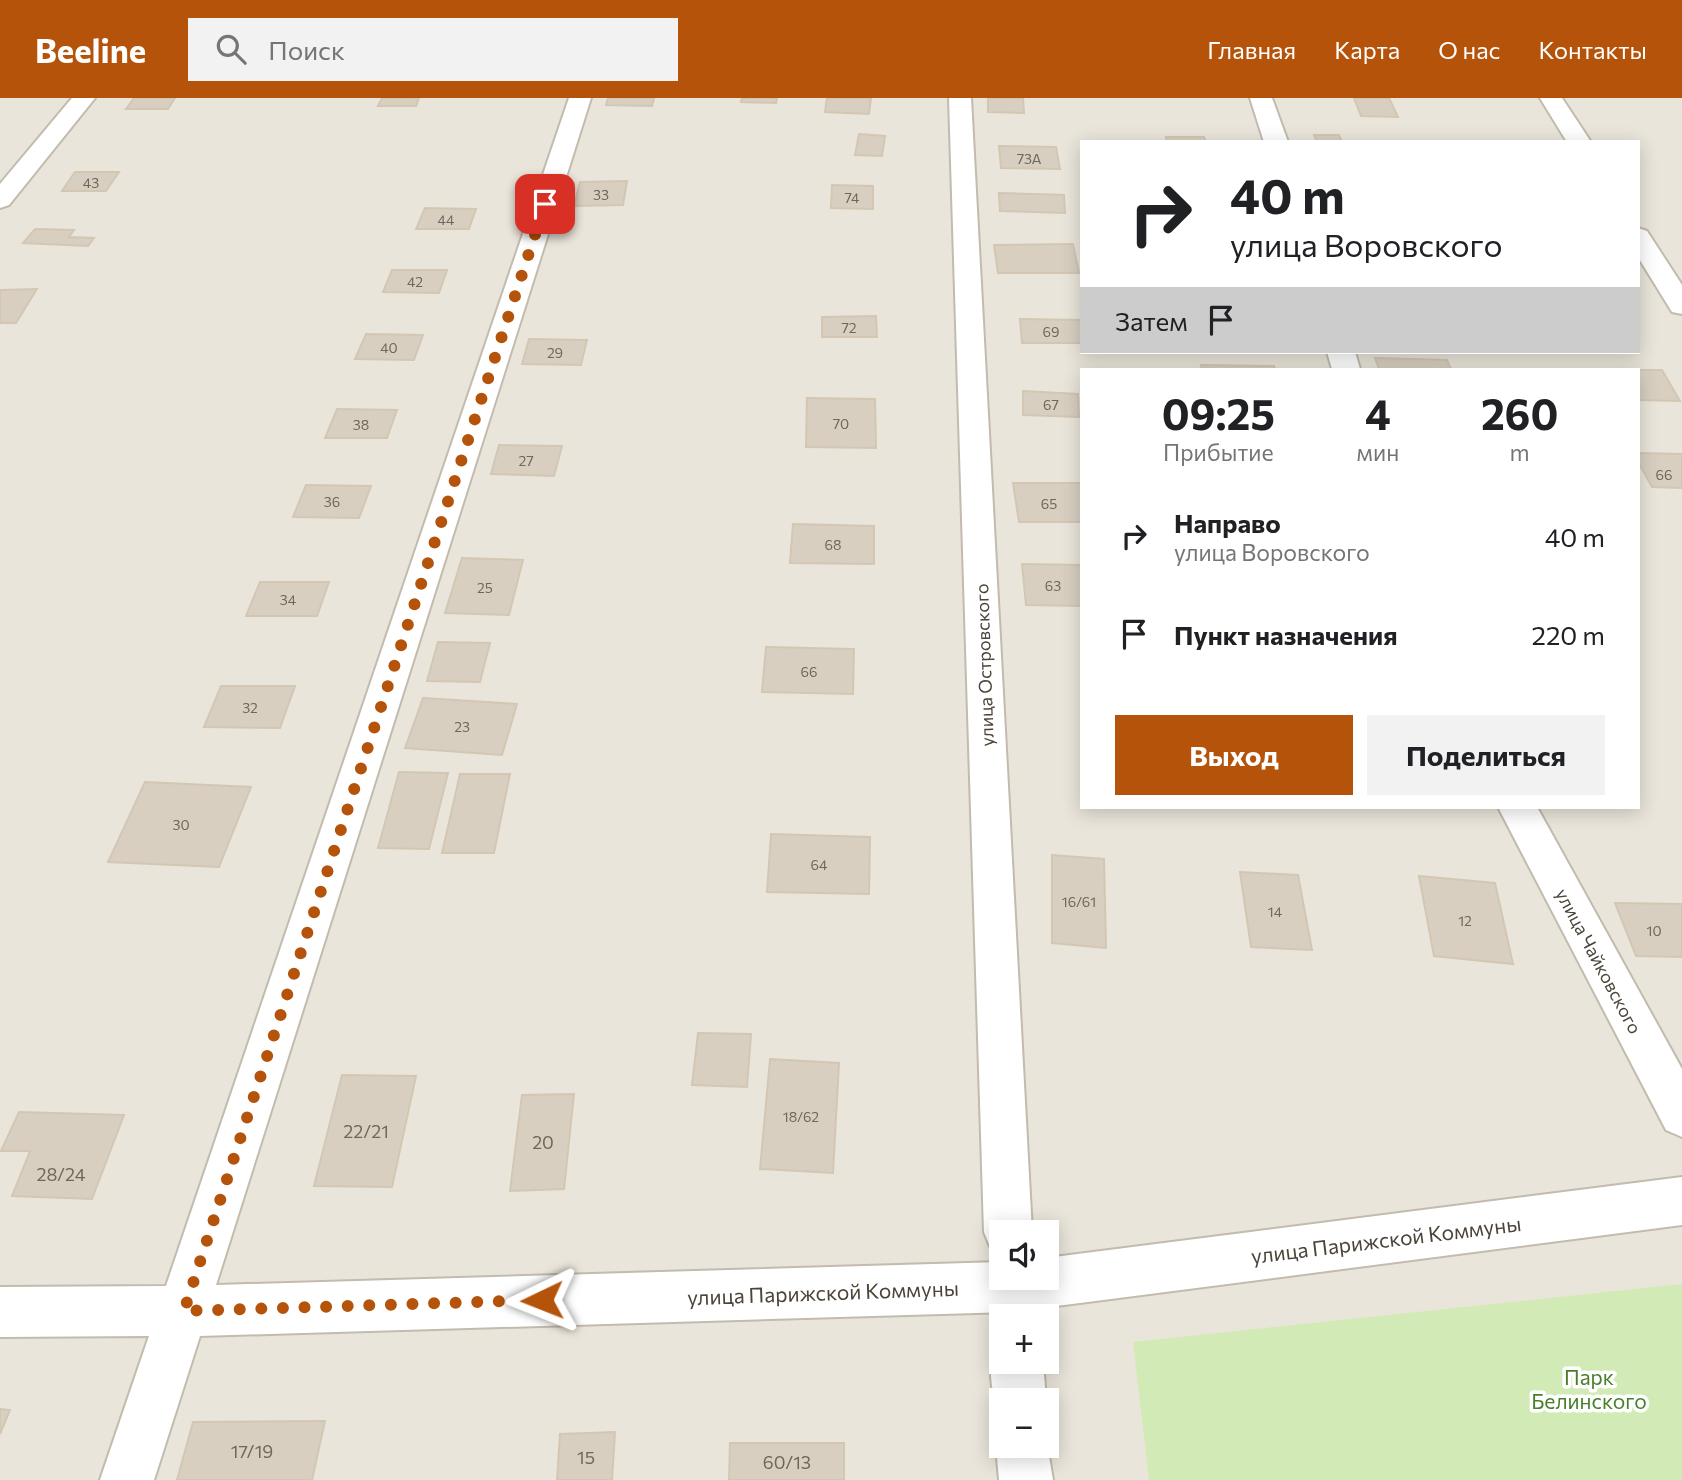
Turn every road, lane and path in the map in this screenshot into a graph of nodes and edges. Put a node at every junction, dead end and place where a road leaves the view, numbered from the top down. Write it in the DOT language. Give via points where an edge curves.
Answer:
graph roads {
  1 [pos="84,98"];
  2 [pos="580,98"];
  3 [pos="960,98"];
  4 [pos="1261,98"];
  5 [pos="1551,98"];
  6 [pos="1275,140"];
  7 [pos="1578,140"];
  8 [pos="0,200"];
  9 [pos="1640,239"];
  10 [pos="1682,306"];
  11 [pos="1518,809"];
  12 [pos="1682,1114"];
  13 [pos="1682,1201"];
  14 [pos="1007,1220"];
  15 [pos="1011,1293"];
  16 [pos="184,1311"];
  17 [pos="0,1312"];
  18 [pos="1024,1458"];
  19 [pos="127,1480"];
  20 [pos="1026,1480"];
  1 -- 8 [label="street"];
  2 -- 16 [label="street"];
  3 -- 14 [label="street, улица Островского"];
  4 -- 6 [label="street"];
  5 -- 7 [label="street"];
  9 -- 10 [label="street"];
  11 -- 12 [label="street, улица Чайковского"];
  13 -- 15 [label="street, улица Парижской Коммуны"];
  15 -- 16 [label="street, улица Парижской Коммуны"];
  16 -- 17 [label="street, улица Парижской Коммуны"];
  16 -- 19 [label="street"];
  18 -- 20 [label="street"];
}
